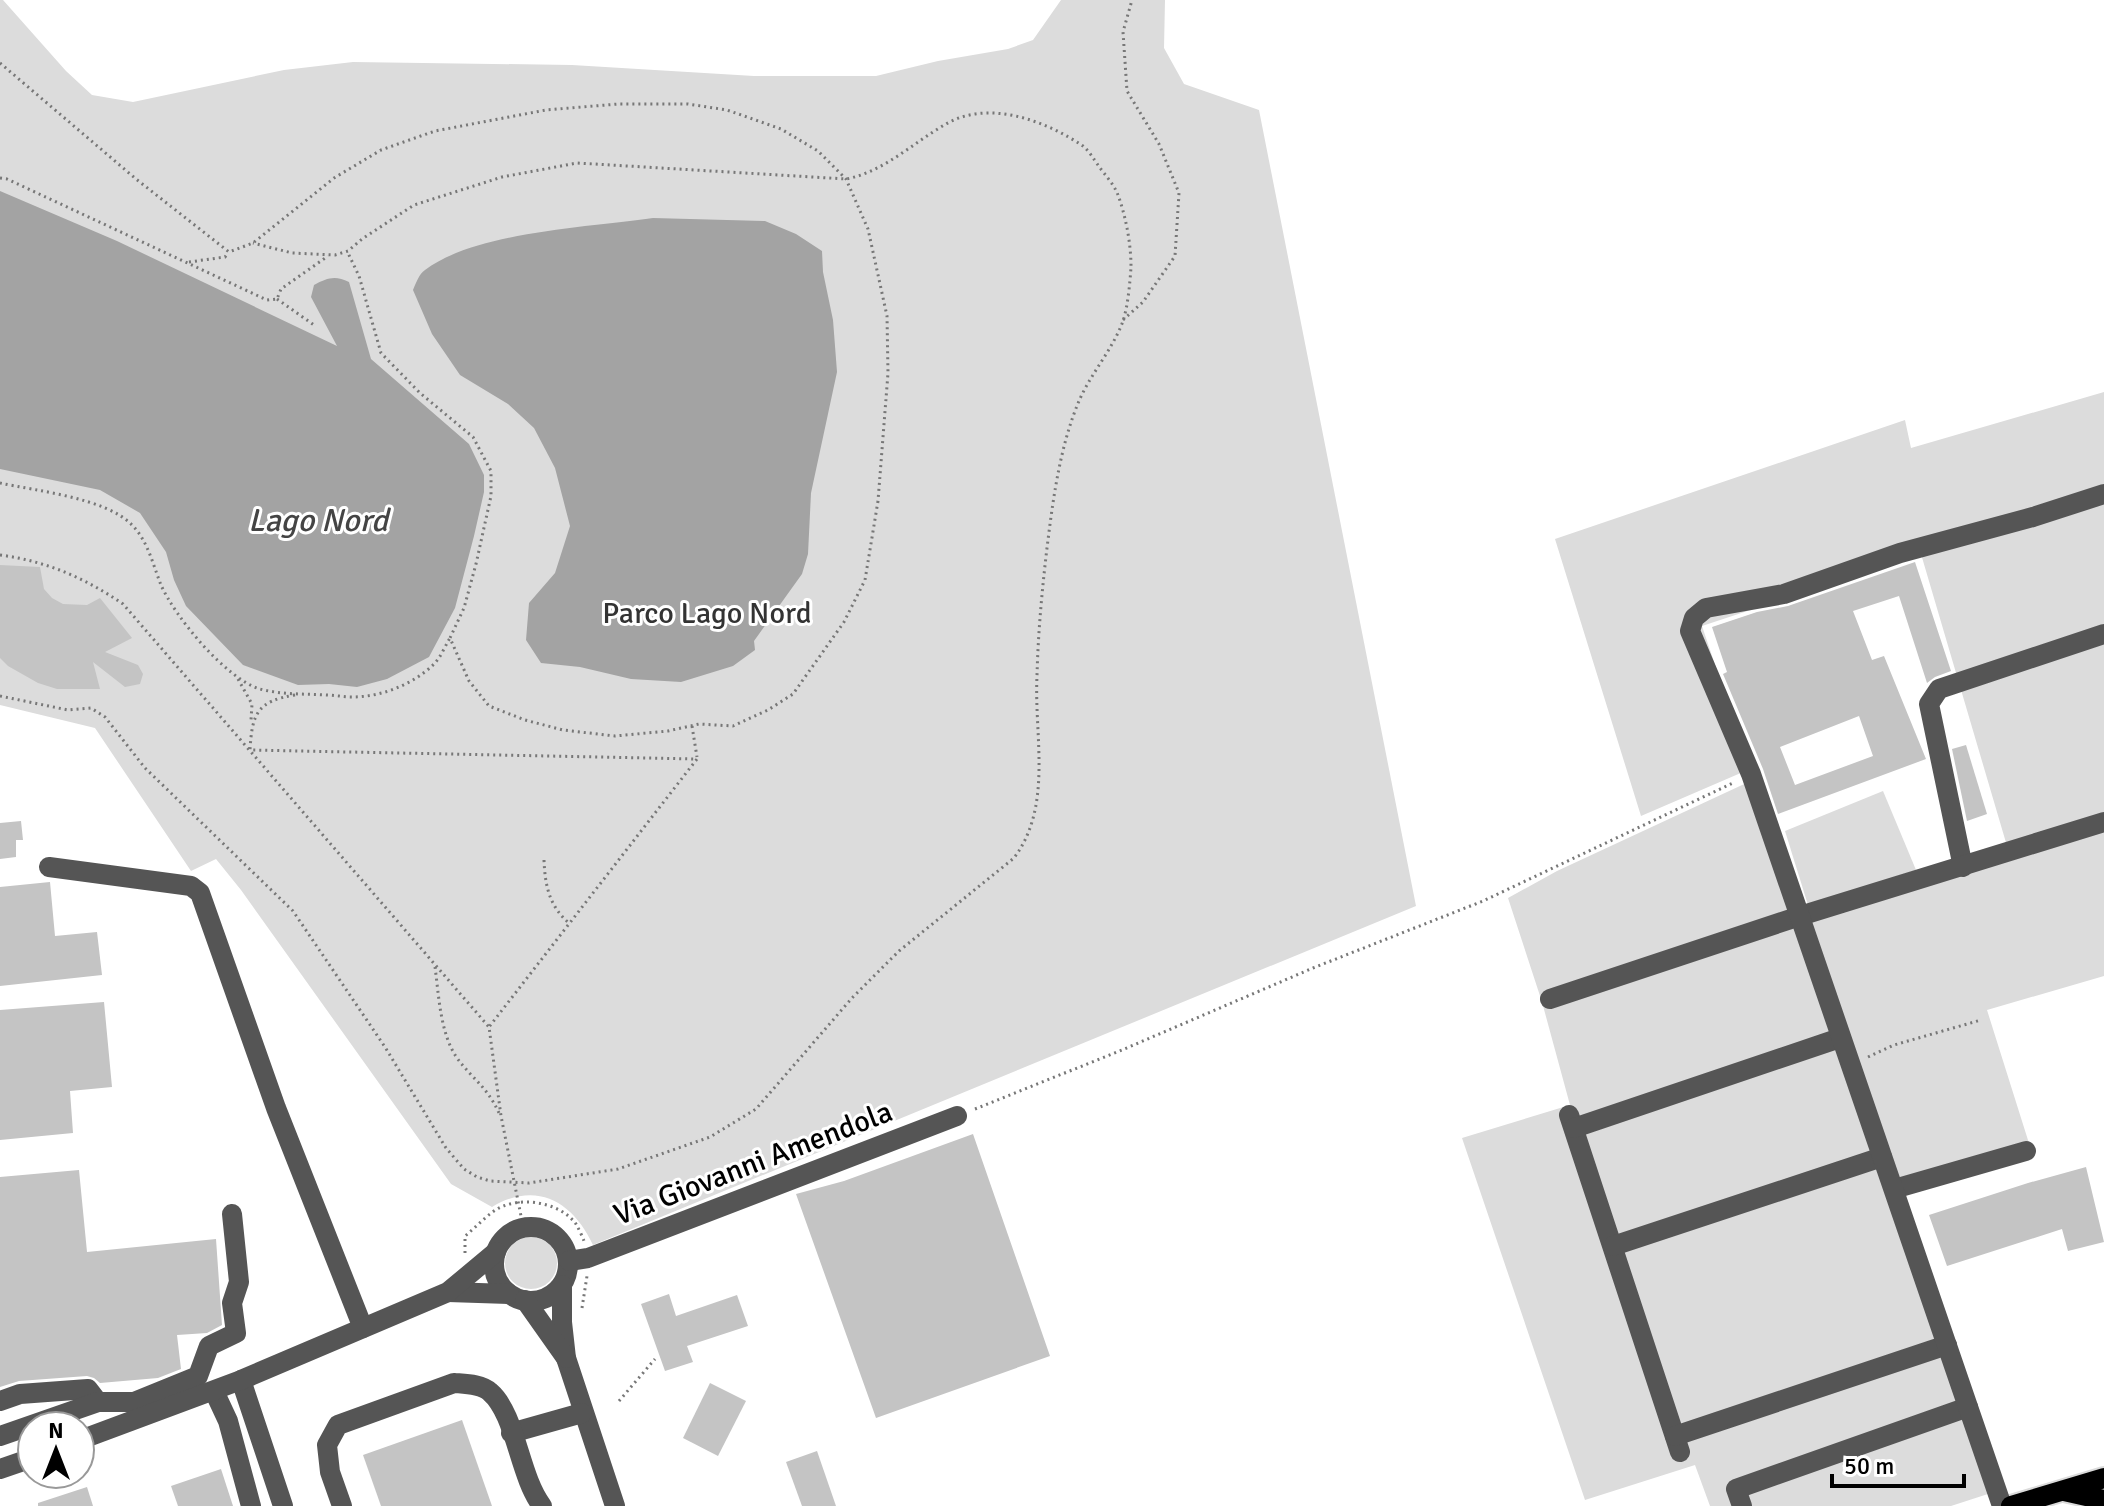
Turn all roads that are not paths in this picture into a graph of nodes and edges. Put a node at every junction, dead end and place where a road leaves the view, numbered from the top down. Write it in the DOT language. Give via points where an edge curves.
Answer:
graph roads {
  1 [pos="2104,494"];
  2 [pos="2104,634"];
  3 [pos="2104,822"];
  4 [pos="49,867"];
  5 [pos="1963,867"];
  6 [pos="1800,916"];
  7 [pos="1550,999"];
  8 [pos="1840,1038"];
  9 [pos="957,1116"];
  10 [pos="2026,1151"];
  11 [pos="1882,1157"];
  12 [pos="1894,1189"];
  13 [pos="232,1214"];
  14 [pos="1613,1246"];
  15 [pos="496,1252"];
  16 [pos="578,1259"];
  17 [pos="562,1285"];
  18 [pos="455,1288"];
  19 [pos="517,1297"];
  20 [pos="363,1328"];
  21 [pos="1947,1345"];
  22 [pos="566,1358"];
  23 [pos="241,1380"];
  24 [pos="214,1391"];
  25 [pos="0,1401"];
  26 [pos="98,1402"];
  27 [pos="1968,1407"];
  28 [pos="582,1413"];
  29 [pos="511,1433"];
  30 [pos="96,1434"];
  31 [pos="0,1436"];
  32 [pos="2104,1478"];
  33 [pos="2064,1491"];
  34 [pos="2103,1501"];
  35 [pos="251,1506"];
  36 [pos="283,1506"];
  37 [pos="342,1506"];
  38 [pos="542,1506"];
  39 [pos="615,1506"];
  40 [pos="1742,1506"];
  41 [pos="2002,1506"];
  42 [pos="2011,1506"];
  1 -- 6 [label="street" via="1900,553 1784,594 1706,608 1694,618 1690,631 1751,774"];
  2 -- 5 [label="street" via="1939,689 1929,704"];
  3 -- 5 [label="street"];
  4 -- 20 [label="street" via="191,886 200,893 276,1108"];
  5 -- 6 [label="street"];
  6 -- 7 [label="street"];
  6 -- 8 [label="street"];
  8 -- 11 [label="street"];
  8 -- 14 [label="street" via="1572,1122"];
  9 -- 16 [label="street, Via Giovanni Amendola"];
  10 -- 12 [label="street"];
  11 -- 12 [label="street"];
  11 -- 14 [label="street"];
  12 -- 21 [label="street"];
  13 -- 26 [label="street" via="239,1282 232,1303 236,1333 209,1346 198,1376 134,1402"];
  14 -- 21 [label="street" via="1677,1444"];
  15 -- 16 [label="street" via="508,1234 523,1226 540,1227 554,1233"];
  15 -- 18 [label="street"];
  15 -- 19 [label="street" via="496,1276"];
  16 -- 17 [label="street"];
  17 -- 19 [label="street" via="541,1300"];
  17 -- 22 [label="street"];
  18 -- 19 [label="street"];
  18 -- 20 [label="street"];
  19 -- 22 [label="street"];
  20 -- 23 [label="street"];
  21 -- 27 [label="street"];
  22 -- 28 [label="street"];
  23 -- 24 [label="street"];
  23 -- 36 [label="street"];
  24 -- 30 [label="street"];
  24 -- 35 [label="street" via="228,1421"];
  25 -- 26 [label="street" via="20,1394 88,1389"];
  26 -- 31 [label="street"];
  27 -- 40 [label="street" via="1736,1489"];
  27 -- 41 [label="street"];
  28 -- 29 [label="street"];
  28 -- 39 [label="street"];
  29 -- 37 [label="street" via="490,1392 454,1383 338,1425 327,1445"];
  29 -- 38 [label="street" via="531,1492"];
  32 -- 33 [label="main road"];
  33 -- 34 [label="main road"];
  33 -- 42 [label="main road"];
}
